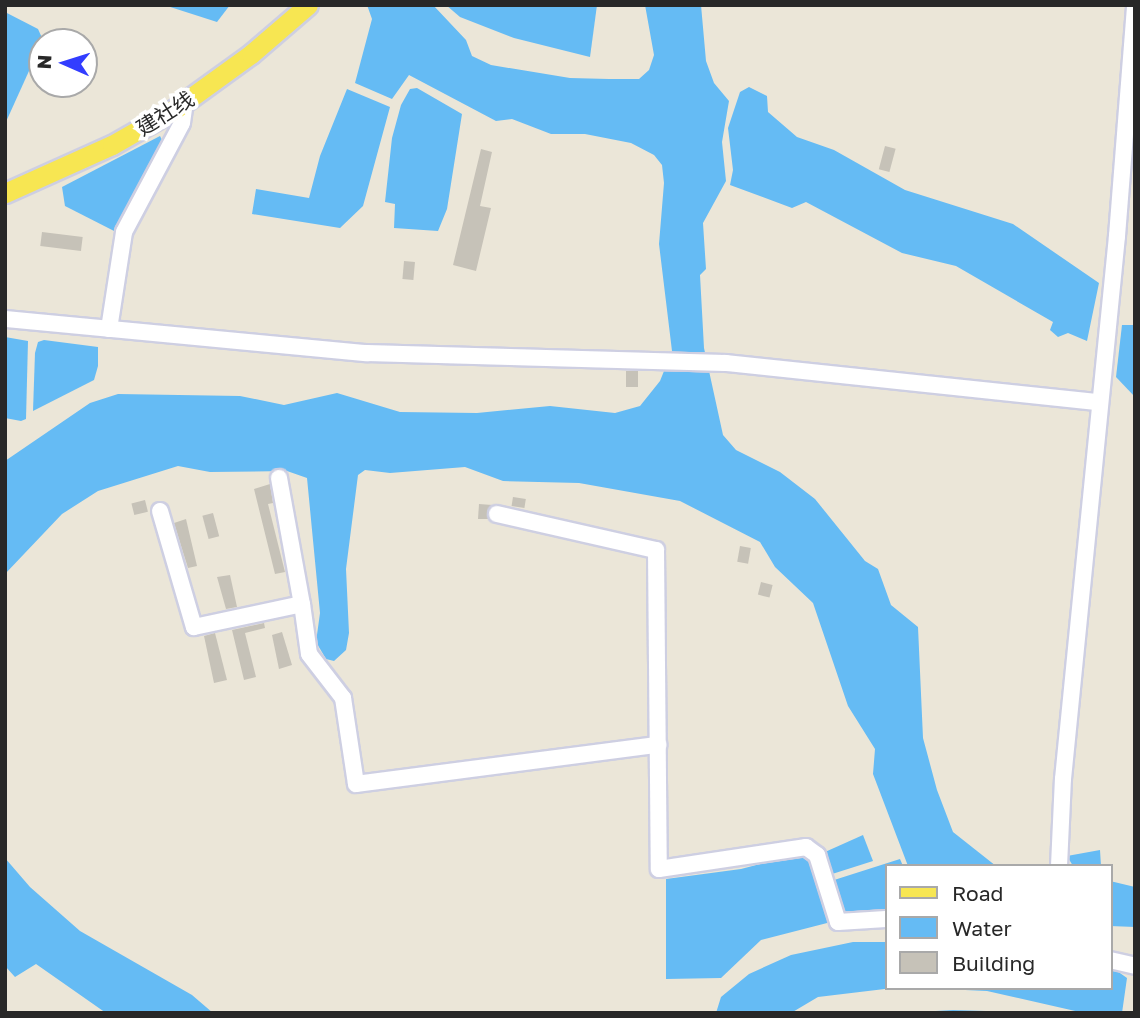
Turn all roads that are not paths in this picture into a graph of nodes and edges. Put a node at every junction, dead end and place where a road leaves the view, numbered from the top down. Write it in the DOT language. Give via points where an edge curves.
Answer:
graph roads {
  1 [pos="307,5"];
  2 [pos="1135,8"];
  3 [pos="186,101"];
  4 [pos="5,193"];
  5 [pos="5,319"];
  6 [pos="109,329"];
  7 [pos="1098,402"];
  8 [pos="278,478"];
  9 [pos="160,511"];
  10 [pos="497,514"];
  11 [pos="302,604"];
  12 [pos="658,745"];
  13 [pos="1059,864"];
  14 [pos="884,919"];
  15 [pos="1112,960"];
  16 [pos="1135,966"];
  1 -- 3 [label="main road, 建社线" via="251,54"];
  2 -- 7 [label="street"];
  3 -- 4 [label="main road, 建社线" via="112,145"];
  3 -- 6 [label="street" via="182,123 124,232"];
  5 -- 6 [label="street"];
  6 -- 7 [label="street" via="366,353 726,363"];
  7 -- 13 [label="street"];
  8 -- 11 [label="street"];
  9 -- 11 [label="street" via="194,627"];
  10 -- 12 [label="street" via="656,550"];
  11 -- 12 [label="street" via="309,654 344,698 356,784"];
  12 -- 14 [label="street" via="659,869 806,847 817,856 838,922"];
  15 -- 16 [label="street"];
}
